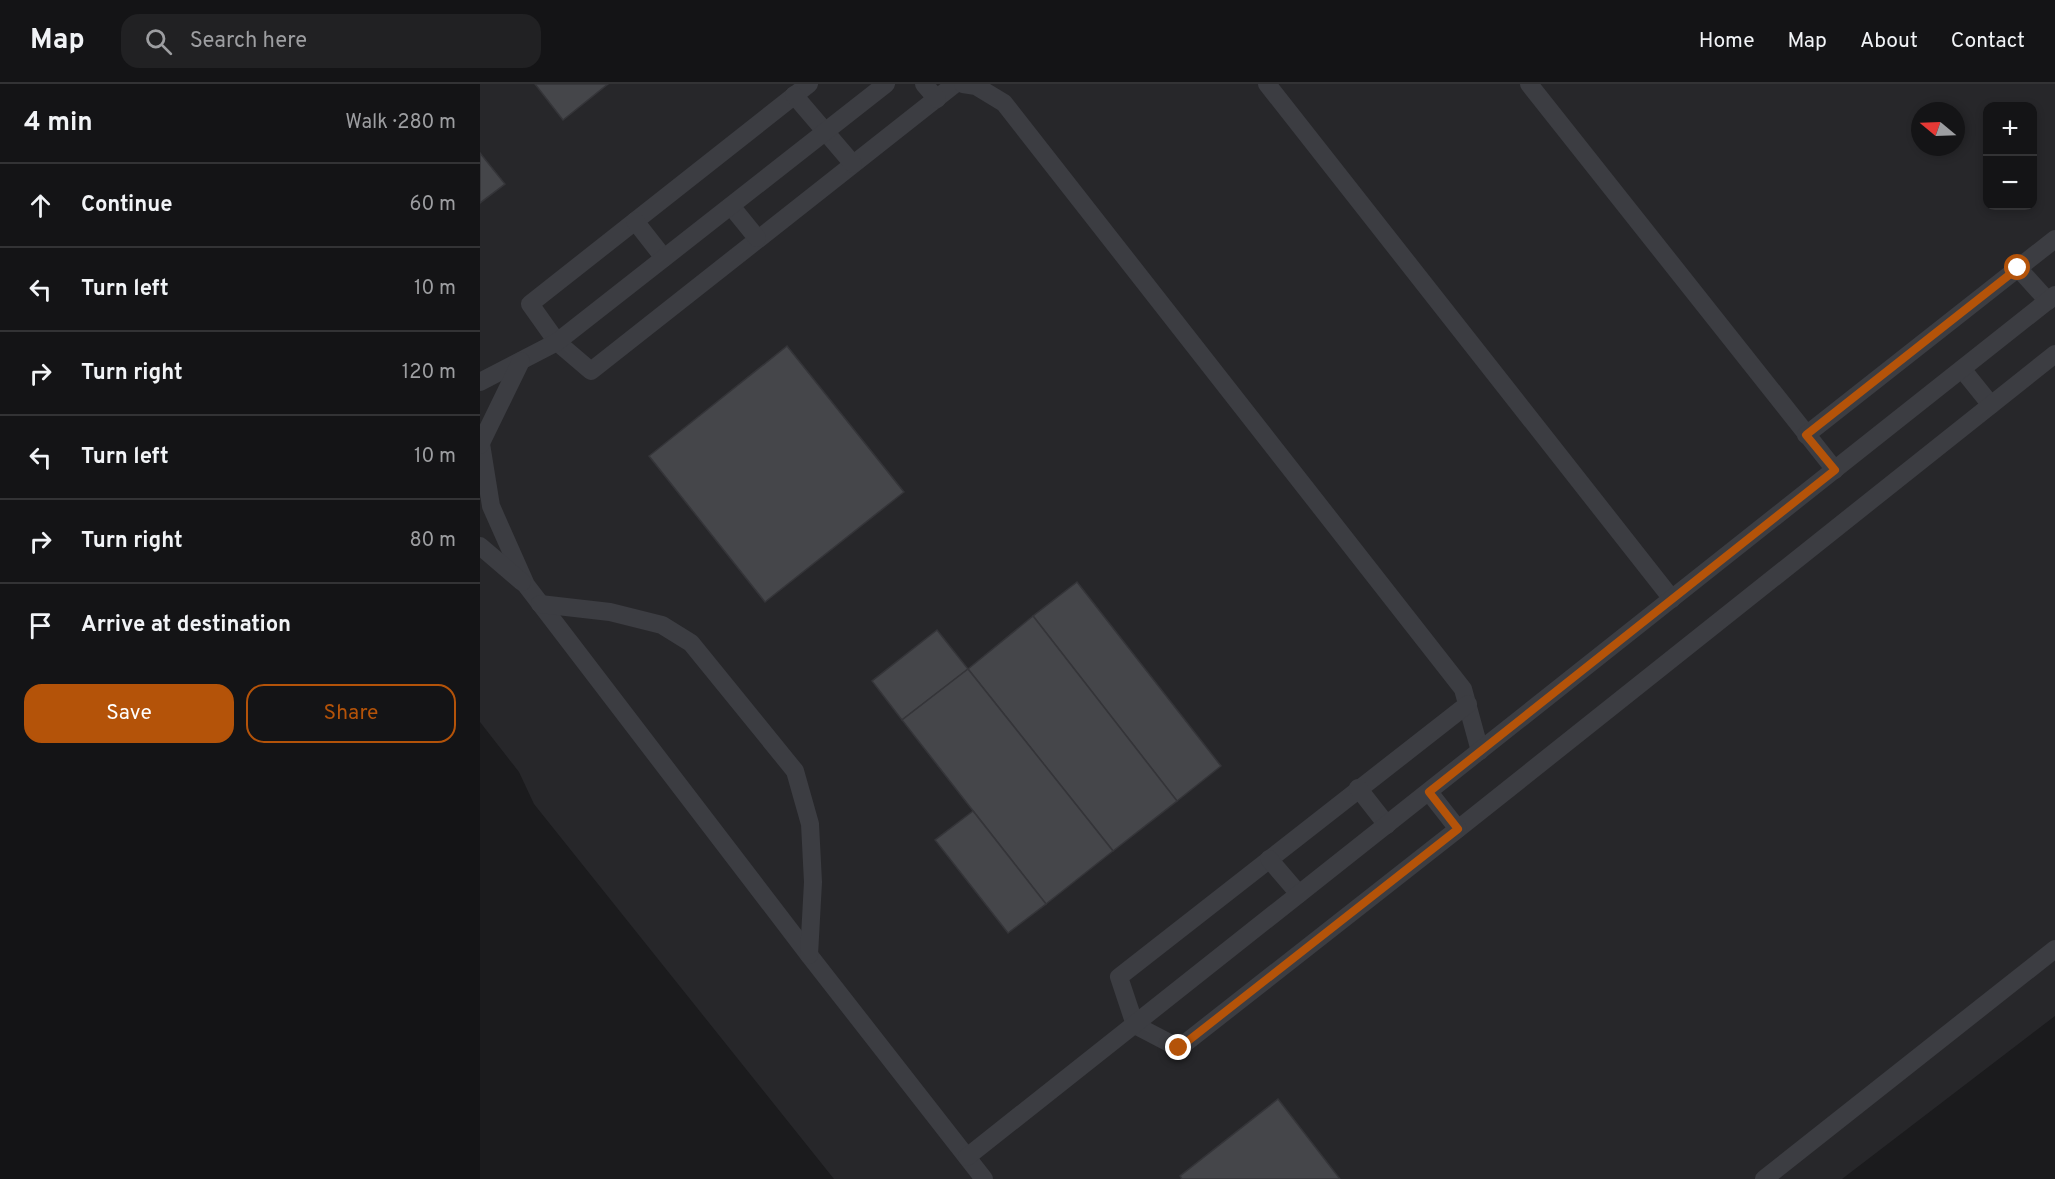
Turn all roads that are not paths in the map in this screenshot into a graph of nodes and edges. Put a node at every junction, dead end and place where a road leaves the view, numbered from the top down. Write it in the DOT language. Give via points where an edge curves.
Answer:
graph roads {
  1 [pos="886,84"];
  2 [pos="924,84"];
  3 [pos="955,84"];
  4 [pos="963,84"];
  5 [pos="1267,84"];
  6 [pos="1529,84"];
  7 [pos="802,90"];
  8 [pos="937,99"];
  9 [pos="825,131"];
  10 [pos="853,164"];
  11 [pos="731,206"];
  12 [pos="635,221"];
  13 [pos="757,238"];
  14 [pos="2055,239"];
  15 [pos="664,258"];
  16 [pos="2018,268"];
  17 [pos="2051,298"];
  18 [pos="557,342"];
  19 [pos="2055,354"];
  20 [pos="521,361"];
  21 [pos="1962,369"];
  22 [pos="480,382"];
  23 [pos="1991,405"];
  24 [pos="1806,435"];
  25 [pos="480,444"];
  26 [pos="1835,470"];
  27 [pos="483,474"];
  28 [pos="480,546"];
  29 [pos="526,585"];
  30 [pos="1672,599"];
  31 [pos="540,604"];
  32 [pos="1468,704"];
  33 [pos="1480,751"];
  34 [pos="1358,788"];
  35 [pos="1429,792"];
  36 [pos="1386,825"];
  37 [pos="1458,829"];
  38 [pos="1269,859"];
  39 [pos="1299,894"];
  40 [pos="2055,949"];
  41 [pos="809,955"];
  42 [pos="1135,1025"];
  43 [pos="968,1157"];
  44 [pos="984,1179"];
  45 [pos="1764,1179"];
  1 -- 9 [label="lane"];
  2 -- 8 [label="lane"];
  3 -- 8 [label="lane"];
  4 -- 32 [label="lane" via="976,86 1004,103 1463,689"];
  5 -- 30 [label="lane"];
  6 -- 24 [label="lane"];
  7 -- 9 [label="lane"];
  7 -- 12 [label="lane"];
  8 -- 10 [label="lane"];
  9 -- 10 [label="lane"];
  9 -- 11 [label="lane"];
  10 -- 13 [label="lane"];
  11 -- 13 [label="lane"];
  11 -- 15 [label="lane"];
  12 -- 15 [label="lane"];
  12 -- 18 [label="lane" via="530,304"];
  13 -- 18 [label="lane" via="591,371"];
  14 -- 16 [label="lane"];
  15 -- 18 [label="lane"];
  16 -- 17 [label="lane"];
  16 -- 24 [label="lane"];
  17 -- 21 [label="lane"];
  18 -- 20 [label="lane"];
  19 -- 23 [label="lane"];
  20 -- 22 [label="lane"];
  20 -- 25 [label="lane"];
  21 -- 23 [label="lane"];
  21 -- 26 [label="lane"];
  23 -- 37 [label="lane"];
  24 -- 26 [label="lane"];
  25 -- 27 [label="lane"];
  26 -- 30 [label="lane"];
  27 -- 29 [label="lane" via="491,506"];
  28 -- 29 [label="lane"];
  29 -- 31 [label="lane"];
  30 -- 33 [label="lane"];
  31 -- 41 [label="lane"];
  31 -- 41 [label="lane" via="610,612 662,625 691,643 795,771 810,824 813,882"];
  32 -- 33 [label="lane"];
  32 -- 34 [label="lane"];
  33 -- 35 [label="lane"];
  34 -- 36 [label="lane"];
  34 -- 38 [label="lane"];
  35 -- 36 [label="lane"];
  35 -- 37 [label="lane"];
  36 -- 39 [label="lane"];
  37 -- 42 [label="lane" via="1179,1048"];
  38 -- 39 [label="lane"];
  38 -- 42 [label="lane" via="1119,977"];
  39 -- 42 [label="lane"];
  40 -- 45 [label="lane"];
  41 -- 43 [label="lane"];
  42 -- 43 [label="lane"];
  43 -- 44 [label="lane"];
}
